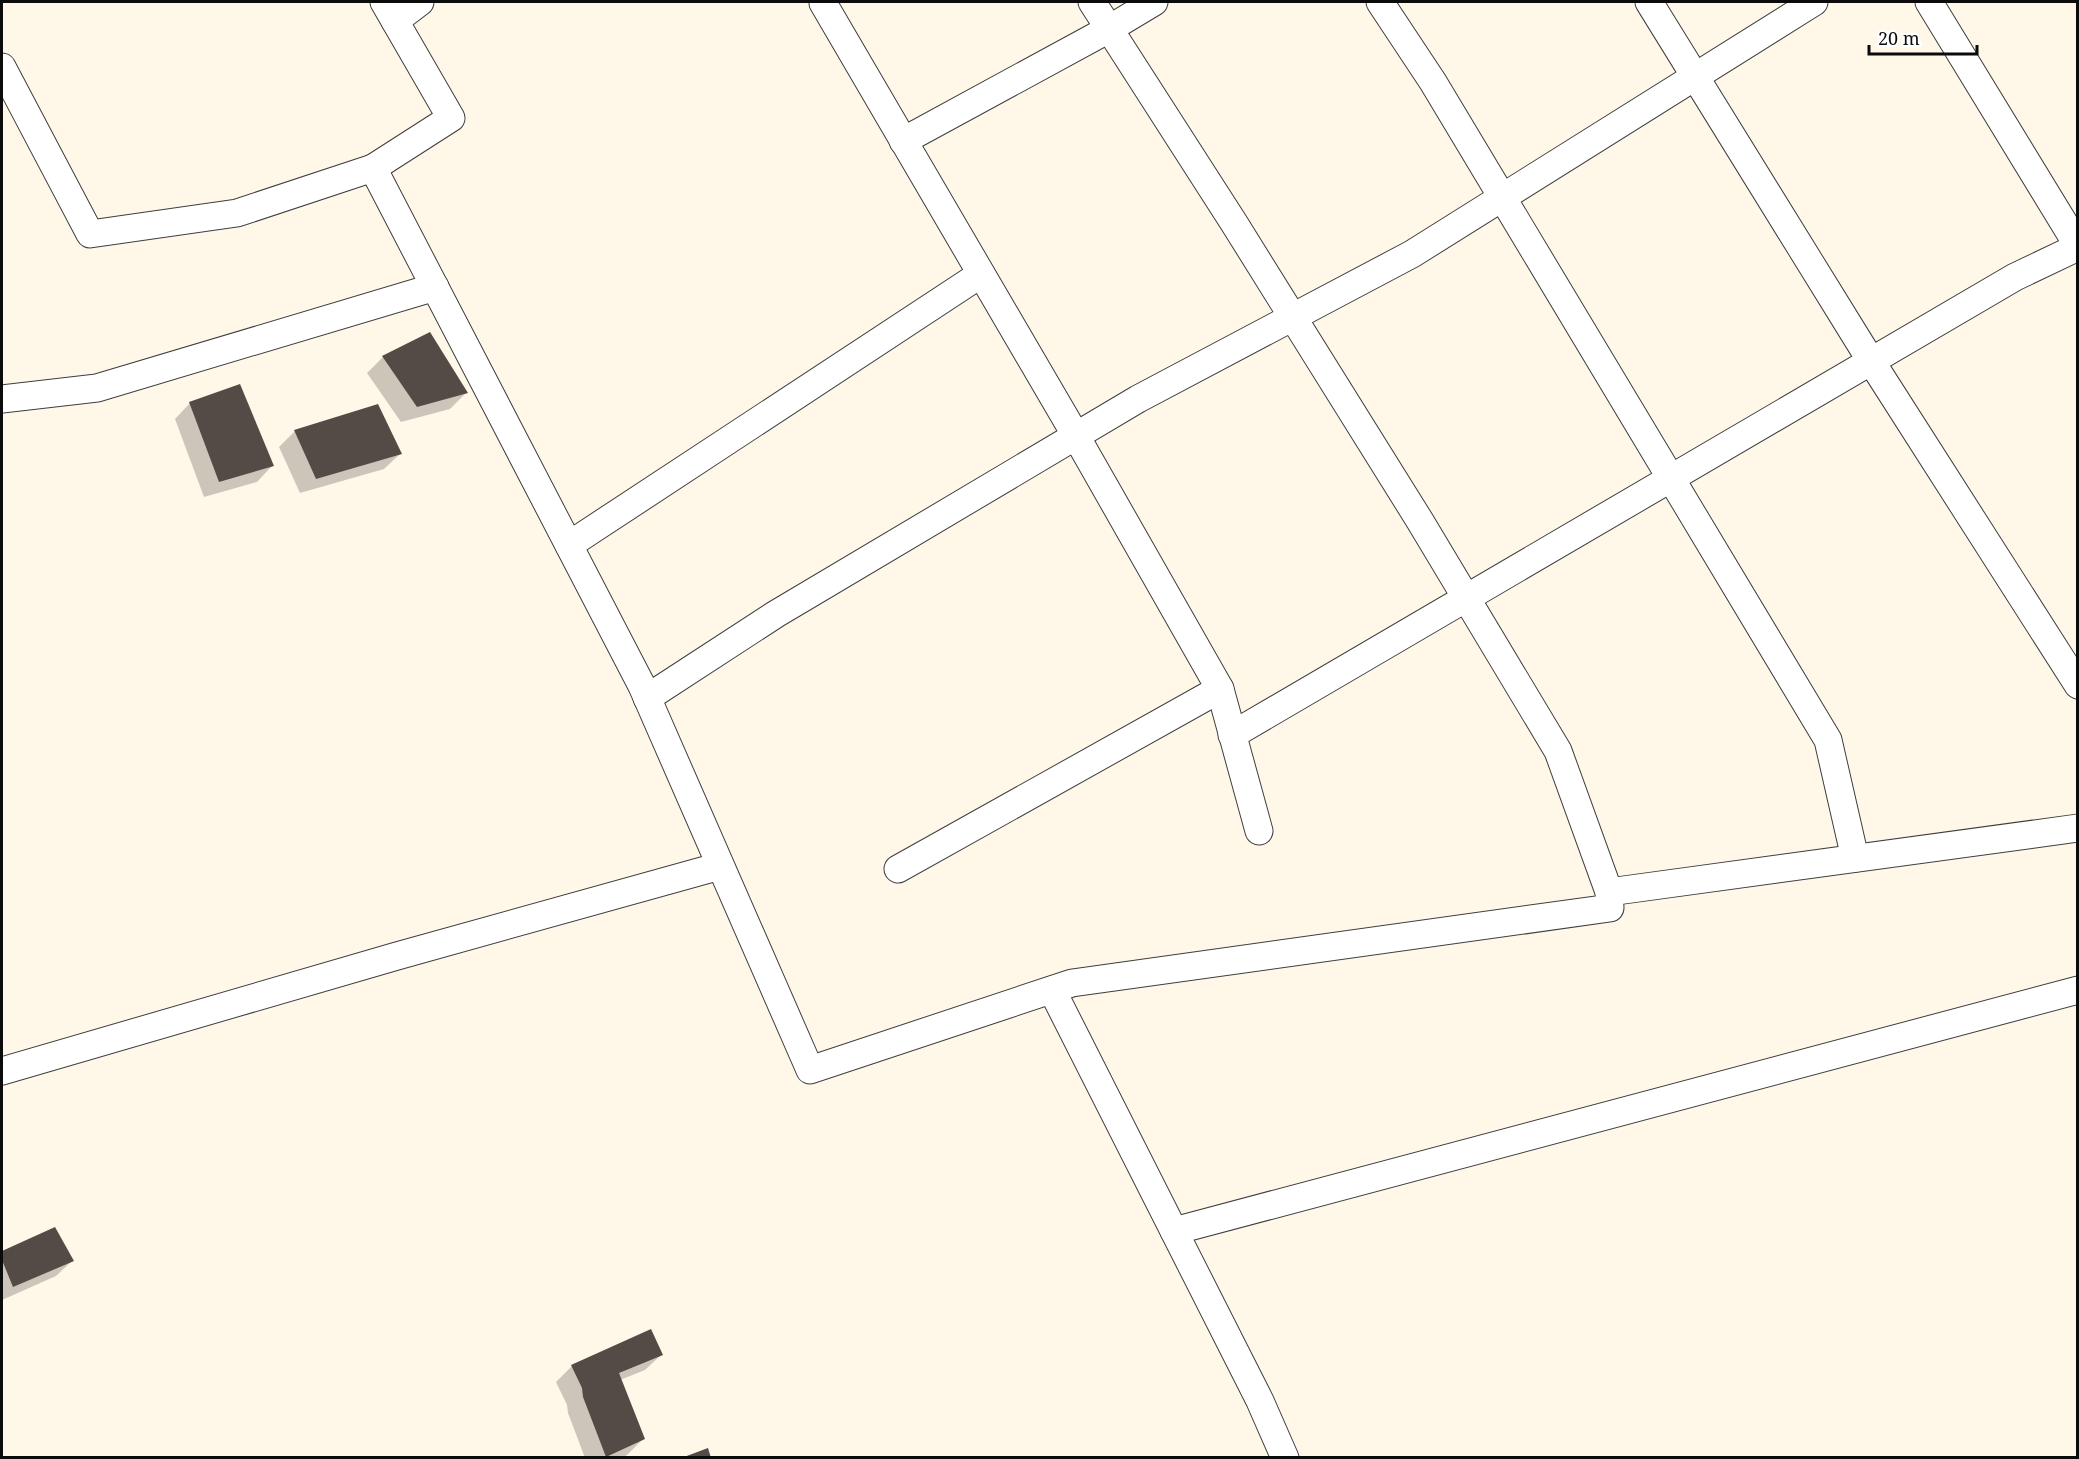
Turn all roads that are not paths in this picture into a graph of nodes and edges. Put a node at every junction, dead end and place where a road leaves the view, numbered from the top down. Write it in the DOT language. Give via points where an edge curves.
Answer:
graph roads {
  1 [pos="420,2"];
  2 [pos="1092,2"];
  3 [pos="1154,2"];
  4 [pos="1380,2"];
  5 [pos="1649,2"];
  6 [pos="1814,2"];
  7 [pos="1929,2"];
  8 [pos="823,3"];
  9 [pos="389,11"];
  10 [pos="1109,28"];
  11 [pos="2,67"];
  12 [pos="1695,76"];
  13 [pos="903,141"];
  14 [pos="373,168"];
  15 [pos="1503,198"];
  16 [pos="2078,246"];
  17 [pos="981,274"];
  18 [pos="435,286"];
  19 [pos="1293,317"];
  20 [pos="1871,361"];
  21 [pos="2,399"];
  22 [pos="1076,436"];
  23 [pos="1671,478"];
  24 [pos="569,545"];
  25 [pos="1466,598"];
  26 [pos="2078,685"];
  27 [pos="1220,689"];
  28 [pos="647,698"];
  29 [pos="1232,735"];
  30 [pos="2078,828"];
  31 [pos="1259,831"];
  32 [pos="1855,858"];
  33 [pos="720,866"];
  34 [pos="898,869"];
  35 [pos="1609,892"];
  36 [pos="1052,990"];
  37 [pos="2078,990"];
  38 [pos="2,1071"];
  39 [pos="1174,1231"];
  40 [pos="1285,1458"];
  1 -- 9 [label="street"];
  2 -- 10 [label="street"];
  3 -- 10 [label="street"];
  4 -- 15 [label="street"];
  5 -- 12 [label="street"];
  6 -- 12 [label="street"];
  7 -- 16 [label="street"];
  8 -- 13 [label="street"];
  9 -- 14 [label="street" via="452,118"];
  10 -- 13 [label="street"];
  10 -- 19 [label="street"];
  11 -- 14 [label="street" via="90,234 237,213"];
  12 -- 15 [label="street"];
  12 -- 20 [label="street"];
  13 -- 17 [label="street"];
  14 -- 18 [label="street"];
  15 -- 19 [label="street" via="1412,254"];
  15 -- 23 [label="street"];
  16 -- 20 [label="street" via="2015,277"];
  17 -- 22 [label="street"];
  17 -- 24 [label="street"];
  18 -- 21 [label="street" via="98,388"];
  18 -- 24 [label="street"];
  19 -- 22 [label="street"];
  19 -- 25 [label="street"];
  20 -- 23 [label="street"];
  20 -- 26 [label="street"];
  22 -- 27 [label="street"];
  22 -- 28 [label="street" via="776,614"];
  23 -- 25 [label="street"];
  23 -- 32 [label="street" via="1828,740"];
  24 -- 28 [label="street"];
  25 -- 29 [label="street"];
  25 -- 35 [label="street" via="1558,751"];
  27 -- 29 [label="street"];
  27 -- 34 [label="street"];
  28 -- 33 [label="street"];
  29 -- 31 [label="street"];
  30 -- 32 [label="street"];
  32 -- 35 [label="street"];
  33 -- 36 [label="street" via="810,1070"];
  33 -- 38 [label="street"];
  35 -- 36 [label="street" via="1610,908 1072,983"];
  36 -- 39 [label="street"];
  37 -- 39 [label="street"];
  39 -- 40 [label="street"];
}
